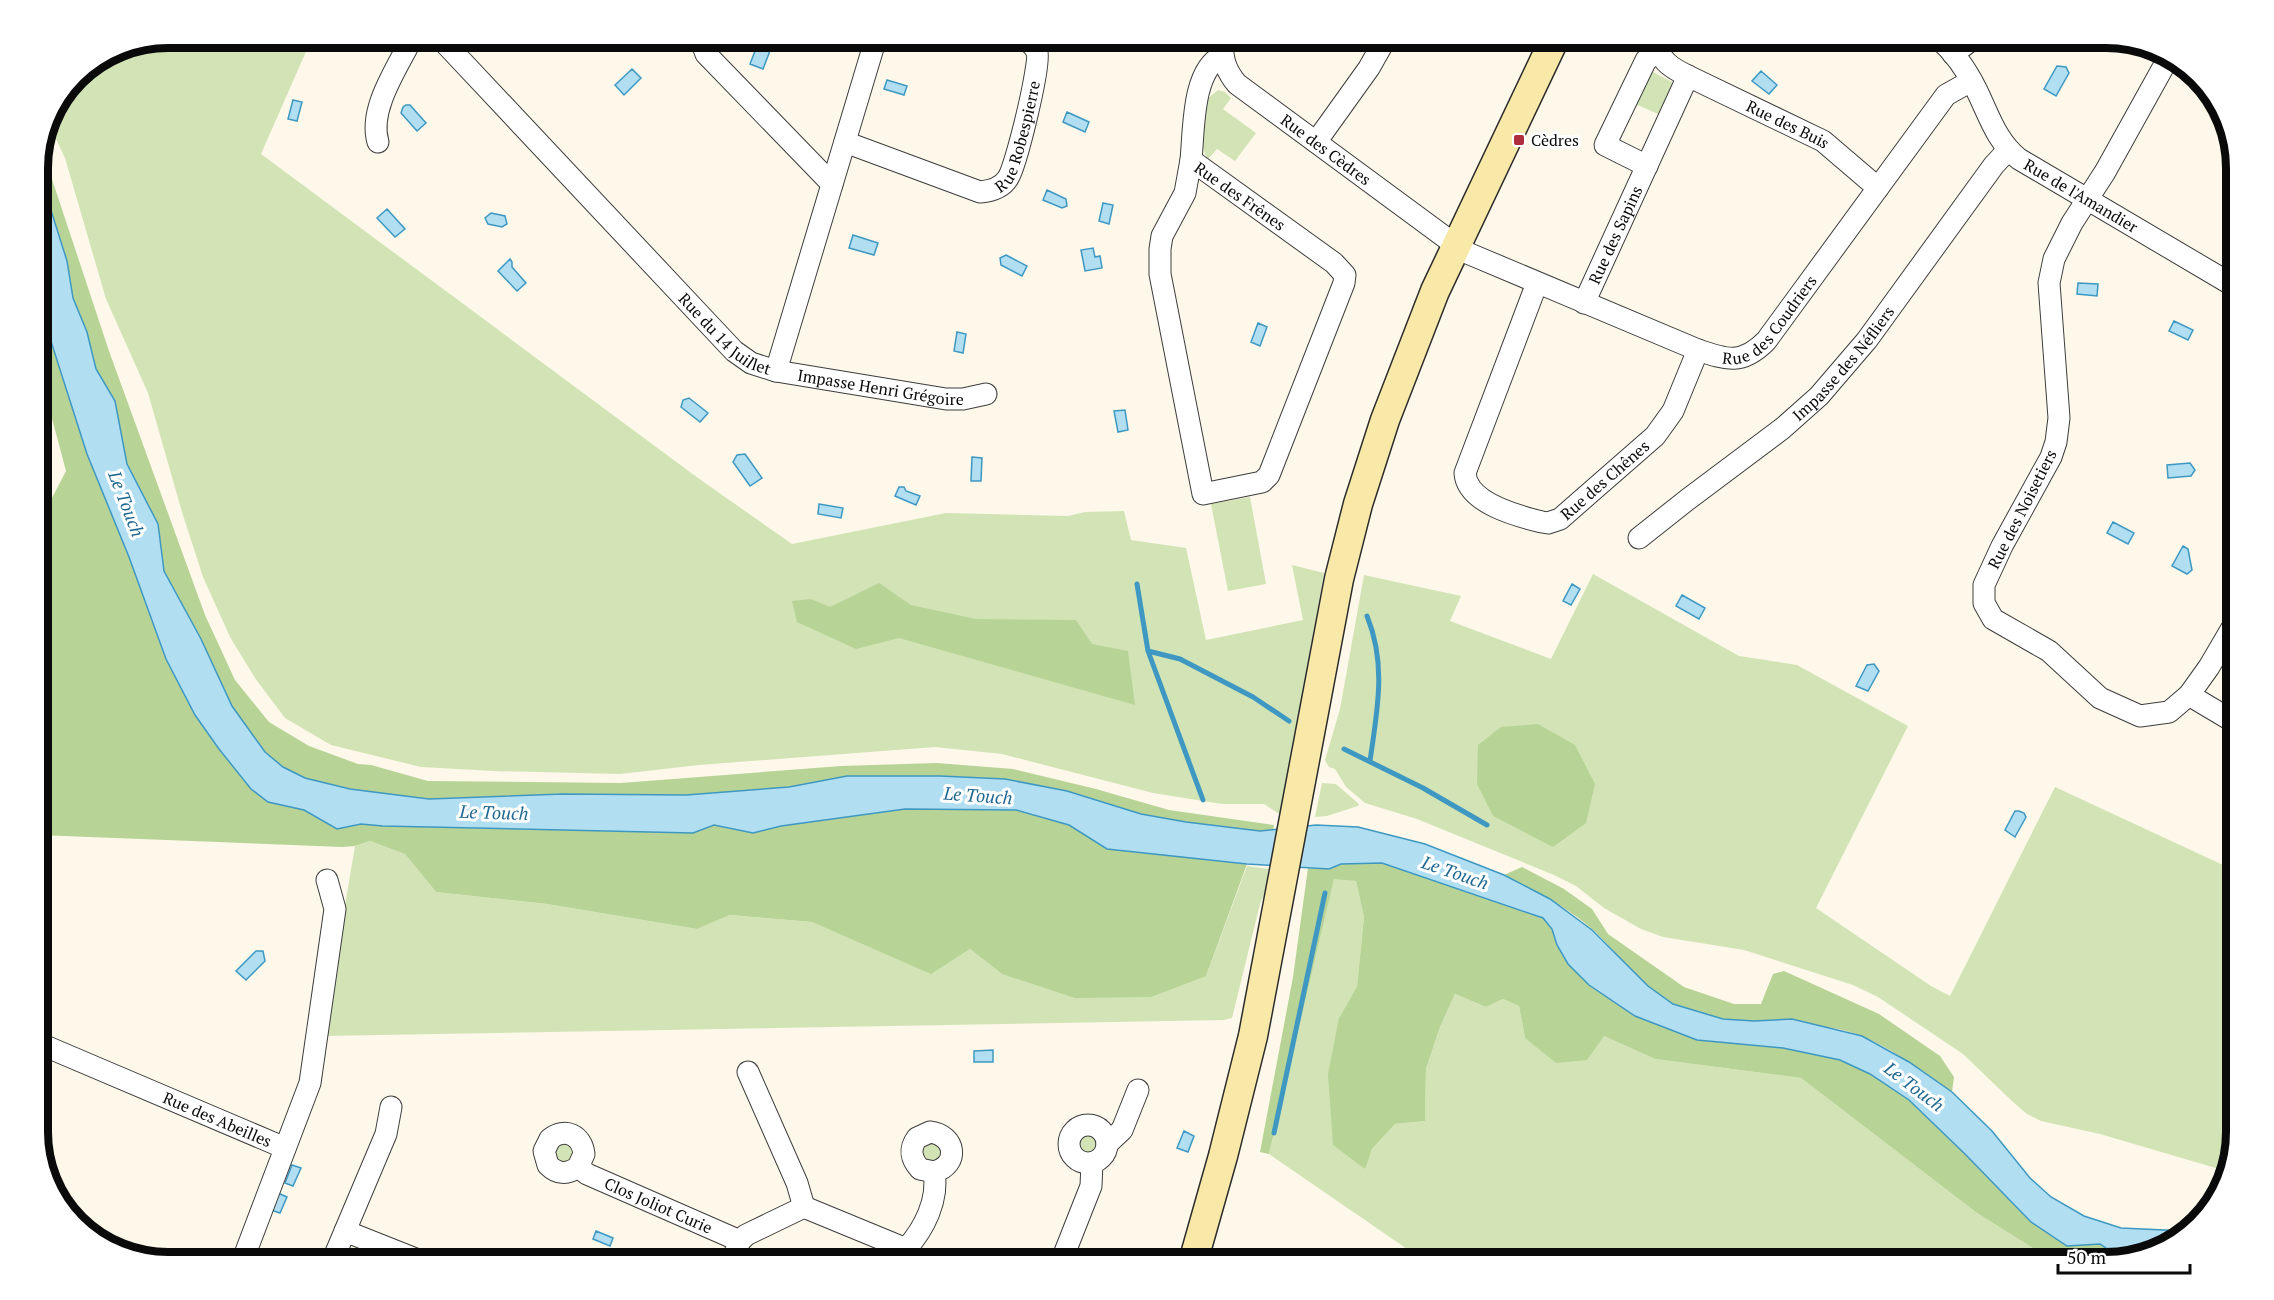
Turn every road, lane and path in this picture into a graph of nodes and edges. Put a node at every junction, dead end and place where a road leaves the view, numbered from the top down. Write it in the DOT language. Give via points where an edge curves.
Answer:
graph roads {
  1 [pos="407,48"];
  2 [pos="449,48"];
  3 [pos="704,48"];
  4 [pos="873,48"];
  5 [pos="1034,48"];
  6 [pos="1222,48"];
  7 [pos="1223,48"];
  8 [pos="1380,48"];
  9 [pos="1550,48"];
  10 [pos="1655,48"];
  11 [pos="1660,48"];
  12 [pos="1946,48"];
  13 [pos="1970,48"];
  14 [pos="2165,64"];
  15 [pos="1962,68"];
  16 [pos="1688,76"];
  17 [pos="378,142"];
  18 [pos="845,142"];
  19 [pos="1316,142"];
  20 [pos="2008,150"];
  21 [pos="1191,160"];
  22 [pos="1647,166"];
  23 [pos="832,184"];
  24 [pos="1878,188"];
  25 [pos="2087,199"];
  26 [pos="1456,246"];
  27 [pos="2226,281"];
  28 [pos="1537,283"];
  29 [pos="1584,303"];
  30 [pos="1698,350"];
  31 [pos="776,371"];
  32 [pos="986,394"];
  33 [pos="1639,538"];
  34 [pos="2226,638"];
  35 [pos="2189,695"];
  36 [pos="2226,717"];
  37 [pos="327,880"];
  38 [pos="48,1047"];
  39 [pos="748,1072"];
  40 [pos="1138,1090"];
  41 [pos="391,1107"];
  42 [pos="1107,1144"];
  43 [pos="285,1148"];
  44 [pos="1092,1163"];
  45 [pos="578,1167"];
  46 [pos="934,1172"];
  47 [pos="804,1208"];
  48 [pos="345,1231"];
  49 [pos="740,1240"];
  50 [pos="246,1252"];
  51 [pos="336,1252"];
  52 [pos="396,1252"];
  53 [pos="735,1252"];
  54 [pos="897,1252"];
  55 [pos="908,1252"];
  56 [pos="1065,1252"];
  57 [pos="1197,1252"];
  1 -- 17 [label="street" via="378,109"];
  2 -- 31 [label="street, Rue du 14 Juillet" via="734,351 751,363"];
  3 -- 23 [label="street"];
  4 -- 18 [label="street, Rue du 14 Juillet"];
  5 -- 18 [label="street, Rue Robespierre" via="1038,59 1022,131 1011,171 1002,185 980,192"];
  6 -- 21 [label="street" via="1199,88"];
  7 -- 19 [label="street, Rue des Cèdres" via="1226,68 1237,84"];
  8 -- 19 [label="street"];
  9 -- 26 [label="main road"];
  10 -- 22 [label="street, Rue des Sapins" via="1605,146"];
  11 -- 16 [label="street, Rue des Sapins" via="1669,66"];
  12 -- 15 [label="street"];
  13 -- 15 [label="street, Rue des Coudriers"];
  14 -- 25 [label="street, Rue des Noisetiers"];
  15 -- 20 [label="street, Rue de l'Amandier"];
  15 -- 24 [label="street, Rue des Coudriers"];
  16 -- 22 [label="street, Rue des Sapins"];
  16 -- 24 [label="street, Rue des Buis" via="1823,141"];
  18 -- 23 [label="street, Rue du 14 Juillet"];
  19 -- 26 [label="street, Rue des Cèdres"];
  20 -- 25 [label="street, Rue de l'Amandier"];
  20 -- 33 [label="street, Impasse des Néfliers" via="1867,340 1819,396 1784,429"];
  21 -- 21 [label="street, Rue des Frênes" via="1334,263 1345,278 1267,478 1203,494 1159,260 1162,236 1185,193"];
  22 -- 29 [label="street, Rue des Sapins"];
  23 -- 31 [label="street, Rue du 14 Juillet"];
  24 -- 30 [label="street, Rue des Coudriers" via="1759,348 1738,359"];
  25 -- 27 [label="street, Rue de l'Amandier"];
  25 -- 35 [label="street, Rue des Noisetiers" via="2054,259 2049,283 2059,418 2056,442 1984,585 1984,603 1993,619 2049,651 2100,698 2140,716 2169,712"];
  26 -- 28 [label="street, Rue des Coudriers"];
  26 -- 57 [label="main road" via="1407,361 1359,504 1339,579 1250,1046"];
  28 -- 29 [label="street, Rue des Coudriers"];
  28 -- 30 [label="street, Rue des Chênes" via="1465,473 1468,486 1483,501 1542,522 1560,519 1666,423"];
  29 -- 30 [label="street, Rue des Coudriers"];
  31 -- 32 [label="street, Impasse Henri Grégoire" via="946,399"];
  34 -- 35 [label="street"];
  35 -- 36 [label="street"];
  37 -- 43 [label="street" via="335,909 322,1007 310,1083"];
  38 -- 43 [label="street, Rue des Abeilles"];
  39 -- 47 [label="street" via="797,1183"];
  40 -- 42 [label="street" via="1122,1130"];
  41 -- 48 [label="street" via="386,1134"];
  42 -- 44 [label="street" via="1100,1159"];
  42 -- 44 [label="street" via="1105,1136 1092,1126 1076,1129 1069,1144 1071,1152 1083,1163"];
  43 -- 50 [label="street, Rue des Abeilles"];
  44 -- 56 [label="street" via="1091,1186"];
  45 -- 49 [label="street, Clos Joliot Curie" via="598,1180"];
  46 -- 55 [label="street" via="935,1195 922,1230"];
  47 -- 49 [label="street" via="757,1228"];
  47 -- 54 [label="street"];
  48 -- 51 [label="street"];
  48 -- 52 [label="street"];
  49 -- 53 [label="street"];
}
